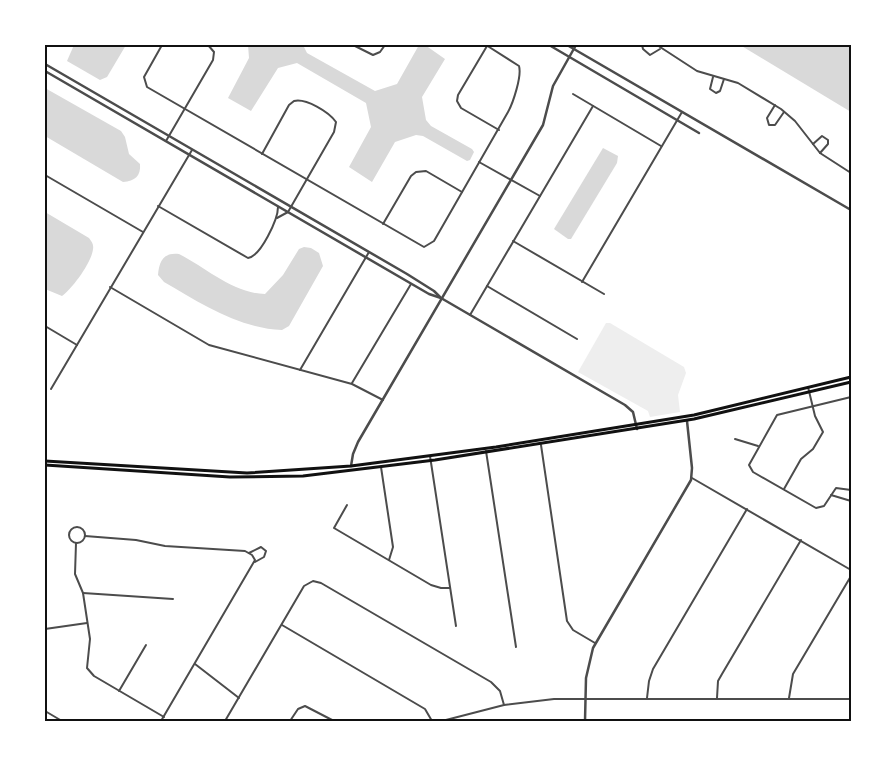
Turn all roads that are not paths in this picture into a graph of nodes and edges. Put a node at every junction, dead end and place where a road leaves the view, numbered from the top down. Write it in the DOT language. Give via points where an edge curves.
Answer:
graph roads {
  1 [pos="162,45"];
  2 [pos="208,45"];
  3 [pos="353,45"];
  4 [pos="385,45"];
  5 [pos="486,45"];
  6 [pos="549,45"];
  7 [pos="567,45"];
  8 [pos="576,45"];
  9 [pos="642,45"];
  10 [pos="657,45"];
  11 [pos="660,48"];
  12 [pos="574,49"];
  13 [pos="569,57"];
  14 [pos="45,64"];
  15 [pos="45,70"];
  16 [pos="714,76"];
  17 [pos="724,78"];
  18 [pos="573,94"];
  19 [pos="775,105"];
  20 [pos="593,106"];
  21 [pos="185,109"];
  22 [pos="785,111"];
  23 [pos="682,112"];
  24 [pos="677,120"];
  25 [pos="498,130"];
  26 [pos="699,133"];
  27 [pos="169,136"];
  28 [pos="166,141"];
  29 [pos="812,144"];
  30 [pos="662,146"];
  31 [pos="192,149"];
  32 [pos="820,153"];
  33 [pos="189,154"];
  34 [pos="262,154"];
  35 [pos="479,162"];
  36 [pos="851,173"];
  37 [pos="45,175"];
  38 [pos="307,180"];
  39 [pos="511,180"];
  40 [pos="462,192"];
  41 [pos="540,196"];
  42 [pos="158,206"];
  43 [pos="278,206"];
  44 [pos="291,207"];
  45 [pos="851,210"];
  46 [pos="288,212"];
  47 [pos="277,218"];
  48 [pos="383,224"];
  49 [pos="143,232"];
  50 [pos="513,241"];
  51 [pos="369,252"];
  52 [pos="366,257"];
  53 [pos="582,282"];
  54 [pos="411,284"];
  55 [pos="487,286"];
  56 [pos="110,288"];
  57 [pos="604,294"];
  58 [pos="441,298"];
  59 [pos="470,315"];
  60 [pos="45,326"];
  61 [pos="577,339"];
  62 [pos="77,345"];
  63 [pos="300,370"];
  64 [pos="851,377"];
  65 [pos="851,382"];
  66 [pos="352,384"];
  67 [pos="51,389"];
  68 [pos="809,389"];
  69 [pos="851,397"];
  70 [pos="383,400"];
  71 [pos="813,406"];
  72 [pos="687,418"];
  73 [pos="636,424"];
  74 [pos="637,429"];
  75 [pos="735,439"];
  76 [pos="540,441"];
  77 [pos="758,446"];
  78 [pos="486,450"];
  79 [pos="430,458"];
  80 [pos="45,461"];
  81 [pos="65,464"];
  82 [pos="45,465"];
  83 [pos="381,467"];
  84 [pos="352,468"];
  85 [pos="155,470"];
  86 [pos="213,471"];
  87 [pos="258,473"];
  88 [pos="205,476"];
  89 [pos="259,478"];
  90 [pos="692,478"];
  91 [pos="784,490"];
  92 [pos="851,490"];
  93 [pos="830,495"];
  94 [pos="851,501"];
  95 [pos="347,505"];
  96 [pos="747,509"];
  97 [pos="85,536"];
  98 [pos="801,540"];
  99 [pos="76,543"];
  100 [pos="249,553"];
  101 [pos="389,560"];
  102 [pos="255,562"];
  103 [pos="851,570"];
  104 [pos="851,576"];
  105 [pos="450,588"];
  106 [pos="83,593"];
  107 [pos="173,599"];
  108 [pos="87,623"];
  109 [pos="282,625"];
  110 [pos="456,626"];
  111 [pos="45,629"];
  112 [pos="595,644"];
  113 [pos="146,645"];
  114 [pos="516,647"];
  115 [pos="195,664"];
  116 [pos="119,691"];
  117 [pos="239,698"];
  118 [pos="585,698"];
  119 [pos="647,698"];
  120 [pos="717,698"];
  121 [pos="788,698"];
  122 [pos="851,699"];
  123 [pos="504,705"];
  124 [pos="45,711"];
  125 [pos="164,716"];
  126 [pos="62,721"];
  127 [pos="161,721"];
  128 [pos="225,721"];
  129 [pos="290,721"];
  130 [pos="334,721"];
  131 [pos="432,721"];
  132 [pos="442,721"];
  133 [pos="585,721"];
  1 -- 21 [label="street" via="144,79 147,86"];
  2 -- 21 [label="street" via="213,50 213,60"];
  3 -- 4 [label="street" via="374,55"];
  5 -- 25 [label="street" via="515,62 520,70 512,106"];
  5 -- 25 [label="street" via="457,101 460,108"];
  6 -- 13 [label="street"];
  7 -- 12 [label="street"];
  8 -- 12 [label="street"];
  9 -- 11 [label="street" via="650,55"];
  10 -- 11 [label="street"];
  11 -- 16 [label="street" via="697,71"];
  12 -- 13 [label="street"];
  12 -- 23 [label="street"];
  13 -- 24 [label="street"];
  13 -- 39 [label="street" via="552,89 544,123"];
  14 -- 27 [label="street"];
  15 -- 28 [label="street"];
  16 -- 17 [label="street"];
  16 -- 17 [label="street" via="710,89 716,93 720,92"];
  17 -- 19 [label="street"];
  18 -- 20 [label="street"];
  19 -- 22 [label="street"];
  19 -- 22 [label="street" via="767,118 769,124 775,125"];
  20 -- 30 [label="street"];
  20 -- 41 [label="street"];
  21 -- 27 [label="street"];
  21 -- 34 [label="street"];
  22 -- 29 [label="street"];
  23 -- 24 [label="street"];
  23 -- 45 [label="street"];
  24 -- 26 [label="street"];
  24 -- 30 [label="street"];
  25 -- 35 [label="street"];
  27 -- 28 [label="street"];
  27 -- 31 [label="street"];
  28 -- 33 [label="street"];
  29 -- 32 [label="street"];
  29 -- 32 [label="street" via="820,137 826,138 828,144"];
  30 -- 53 [label="street"];
  31 -- 33 [label="street"];
  31 -- 44 [label="street"];
  32 -- 36 [label="street"];
  33 -- 42 [label="street"];
  33 -- 43 [label="street"];
  34 -- 38 [label="street"];
  34 -- 38 [label="street" via="290,105 296,100 306,102 336,122 334,133"];
  35 -- 39 [label="street"];
  35 -- 40 [label="street"];
  37 -- 49 [label="street"];
  38 -- 44 [label="street"];
  38 -- 48 [label="street"];
  39 -- 41 [label="street"];
  39 -- 58 [label="street"];
  40 -- 48 [label="street" via="420,170 411,176"];
  40 -- 48 [label="street" via="428,246 420,246"];
  41 -- 50 [label="street"];
  42 -- 47 [label="street" via="246,257 253,256"];
  42 -- 49 [label="street"];
  43 -- 46 [label="street"];
  43 -- 47 [label="street"];
  44 -- 46 [label="street"];
  44 -- 51 [label="street"];
  46 -- 47 [label="street"];
  46 -- 52 [label="street"];
  49 -- 56 [label="street"];
  50 -- 53 [label="street"];
  50 -- 55 [label="street"];
  51 -- 52 [label="street"];
  51 -- 58 [label="street" via="434,290"];
  52 -- 54 [label="street"];
  52 -- 63 [label="street"];
  53 -- 57 [label="street"];
  54 -- 58 [label="street"];
  54 -- 66 [label="street"];
  55 -- 59 [label="street"];
  55 -- 61 [label="street"];
  56 -- 62 [label="street"];
  56 -- 63 [label="street" via="206,344"];
  58 -- 59 [label="street"];
  58 -- 70 [label="street"];
  59 -- 73 [label="street" via="628,406"];
  60 -- 62 [label="street"];
  62 -- 67 [label="street"];
  63 -- 66 [label="street"];
  64 -- 68 [label="main road"];
  65 -- 68 [label="main road"];
  66 -- 70 [label="street"];
  68 -- 71 [label="street"];
  68 -- 72 [label="main road"];
  69 -- 71 [label="street"];
  70 -- 84 [label="street" via="355,448"];
  71 -- 77 [label="street" via="775,417"];
  71 -- 91 [label="street" via="822,433 813,449 801,459"];
  72 -- 73 [label="main road"];
  72 -- 74 [label="main road"];
  72 -- 90 [label="street"];
  73 -- 74 [label="street"];
  73 -- 76 [label="main road"];
  74 -- 76 [label="main road"];
  75 -- 77 [label="street"];
  76 -- 78 [label="main road"];
  76 -- 112 [label="street" via="567,621 572,630"];
  77 -- 91 [label="street" via="749,468"];
  78 -- 79 [label="main road"];
  78 -- 114 [label="street"];
  79 -- 83 [label="main road"];
  79 -- 84 [label="main road"];
  79 -- 105 [label="street"];
  80 -- 81 [label="main road"];
  81 -- 82 [label="main road"];
  81 -- 85 [label="main road"];
  83 -- 84 [label="main road"];
  83 -- 101 [label="street" via="393,547"];
  84 -- 87 [label="main road"];
  84 -- 89 [label="main road" via="303,476"];
  85 -- 86 [label="main road"];
  85 -- 88 [label="main road"];
  86 -- 87 [label="main road"];
  86 -- 88 [label="main road"];
  87 -- 89 [label="main road"];
  88 -- 89 [label="main road"];
  90 -- 96 [label="street"];
  90 -- 112 [label="street"];
  91 -- 93 [label="street" via="818,509 824,506"];
  92 -- 93 [label="street" via="838,487"];
  93 -- 94 [label="street"];
  95 -- 101 [label="street" via="334,528"];
  96 -- 98 [label="street"];
  96 -- 119 [label="street" via="653,668"];
  97 -- 99 [label="street" via="83,541"];
  97 -- 99 [label="street" via="82,529 72,528 69,538"];
  97 -- 100 [label="street"];
  98 -- 103 [label="street"];
  98 -- 120 [label="street" via="718,681"];
  99 -- 106 [label="street" via="75,574"];
  100 -- 102 [label="street"];
  100 -- 102 [label="street" via="261,546 266,550 264,557"];
  101 -- 105 [label="street" via="436,587"];
  102 -- 115 [label="street"];
  104 -- 121 [label="street" via="793,674"];
  105 -- 110 [label="street"];
  106 -- 107 [label="street"];
  106 -- 108 [label="street"];
  108 -- 111 [label="street"];
  108 -- 116 [label="street" via="90,643 86,664 89,672"];
  109 -- 117 [label="street"];
  109 -- 123 [label="street" via="304,586 310,581 321,583 491,682 500,691"];
  109 -- 131 [label="street" via="425,709"];
  112 -- 118 [label="street" via="587,670"];
  113 -- 116 [label="street"];
  115 -- 117 [label="street"];
  115 -- 125 [label="street"];
  116 -- 125 [label="street"];
  117 -- 128 [label="street"];
  118 -- 119 [label="street"];
  118 -- 123 [label="street"];
  118 -- 133 [label="street"];
  119 -- 120 [label="street"];
  120 -- 121 [label="street"];
  121 -- 122 [label="street"];
  123 -- 132 [label="street"];
  124 -- 126 [label="street"];
  125 -- 127 [label="street"];
  129 -- 130 [label="street" via="296,711 305,706"];
}
